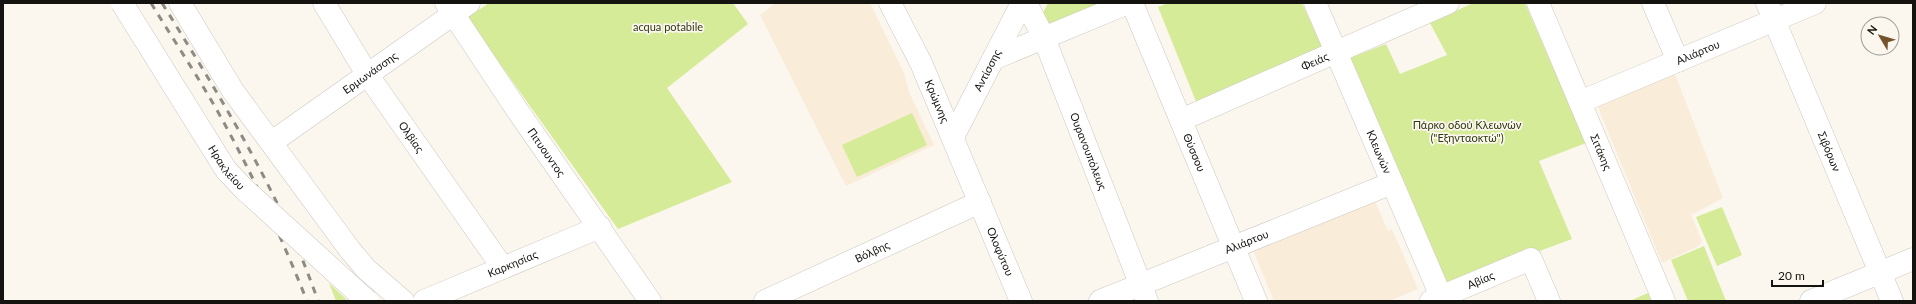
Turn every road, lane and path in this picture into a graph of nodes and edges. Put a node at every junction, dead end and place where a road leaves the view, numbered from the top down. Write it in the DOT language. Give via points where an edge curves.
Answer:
graph roads {
  1 [pos="122,3"];
  2 [pos="180,3"];
  3 [pos="324,3"];
  4 [pos="890,3"];
  5 [pos="1022,3"];
  6 [pos="1026,3"];
  7 [pos="1128,3"];
  8 [pos="1132,3"];
  9 [pos="1315,3"];
  10 [pos="1538,3"];
  11 [pos="1653,3"];
  12 [pos="1815,3"];
  13 [pos="1437,5"];
  14 [pos="456,7"];
  15 [pos="1771,12"];
  16 [pos="1044,38"];
  17 [pos="1336,52"];
  18 [pos="993,60"];
  19 [pos="1678,61"];
  20 [pos="367,74"];
  21 [pos="1580,102"];
  22 [pos="1181,120"];
  23 [pos="953,137"];
  24 [pos="272,142"];
  25 [pos="1392,183"];
  26 [pos="980,202"];
  27 [pos="600,227"];
  28 [pos="1234,248"];
  29 [pos="1913,259"];
  30 [pos="503,268"];
  31 [pos="1913,275"];
  32 [pos="1885,287"];
  33 [pos="1143,293"];
  34 [pos="794,295"];
  35 [pos="1438,300"];
  36 [pos="367,301"];
  37 [pos="403,301"];
  38 [pos="424,301"];
  39 [pos="650,301"];
  40 [pos="765,301"];
  41 [pos="1020,301"];
  42 [pos="1100,301"];
  43 [pos="1256,301"];
  44 [pos="1549,301"];
  45 [pos="1664,301"];
  46 [pos="1811,301"];
  47 [pos="1848,301"];
  1 -- 36 [label="street, Ηρακλείου, bridge" via="226,170"];
  2 -- 24 [label="street" via="233,91"];
  3 -- 20 [label="street, Ολβίας"];
  4 -- 23 [label="street, Κρώμνης" via="921,63"];
  5 -- 18 [label="street, Αντίσσης"];
  6 -- 16 [label="street, Ουρανουπόλεως"];
  7 -- 16 [label="street"];
  8 -- 22 [label="street, Θύσσου"];
  9 -- 17 [label="street, Κλεωνών"];
  10 -- 21 [label="street, Σιτάκης"];
  11 -- 19 [label="street"];
  12 -- 15 [label="street, Αλιάρτου"];
  13 -- 17 [label="street, Φειάς"];
  14 -- 20 [label="street, Ερμωνάσσης"];
  14 -- 27 [label="street, Πιτυουντος" via="517,110"];
  15 -- 19 [label="street, Αλιάρτου"];
  15 -- 32 [label="street, Σιβόρων"];
  16 -- 18 [label="street"];
  16 -- 33 [label="street, Ουρανουπόλεως"];
  17 -- 22 [label="street, Φειάς"];
  17 -- 25 [label="street, Κλεωνών"];
  18 -- 23 [label="street, Αντίσσης"];
  19 -- 21 [label="street, Αλιάρτου"];
  20 -- 24 [label="street, Ερμωνάσσης"];
  20 -- 30 [label="street, Ολβίας"];
  21 -- 45 [label="street, Σιτάκης"];
  22 -- 28 [label="street, Θύσσου"];
  23 -- 26 [label="street, Κρώμνης"];
  24 -- 37 [label="street" via="350,250 366,269"];
  25 -- 28 [label="street, Αλιάρτου"];
  25 -- 35 [label="street, Κλεωνών"];
  26 -- 34 [label="street, Βόλβης"];
  26 -- 41 [label="street, Ολοφύτου"];
  27 -- 30 [label="street, Καρκησίας"];
  27 -- 39 [label="street, Πιτυουντος"];
  28 -- 33 [label="street, Αλιάρτου"];
  28 -- 43 [label="street, Θύσσου"];
  29 -- 32 [label="street"];
  30 -- 38 [label="street, Καρκησίας"];
  31 -- 32 [label="street"];
  32 -- 46 [label="street"];
  32 -- 47 [label="street"];
  33 -- 42 [label="street, Αλιάρτου"];
  34 -- 40 [label="street, Βόλβης"];
  35 -- 44 [label="street, Αβίας" via="1531,259"];
}
